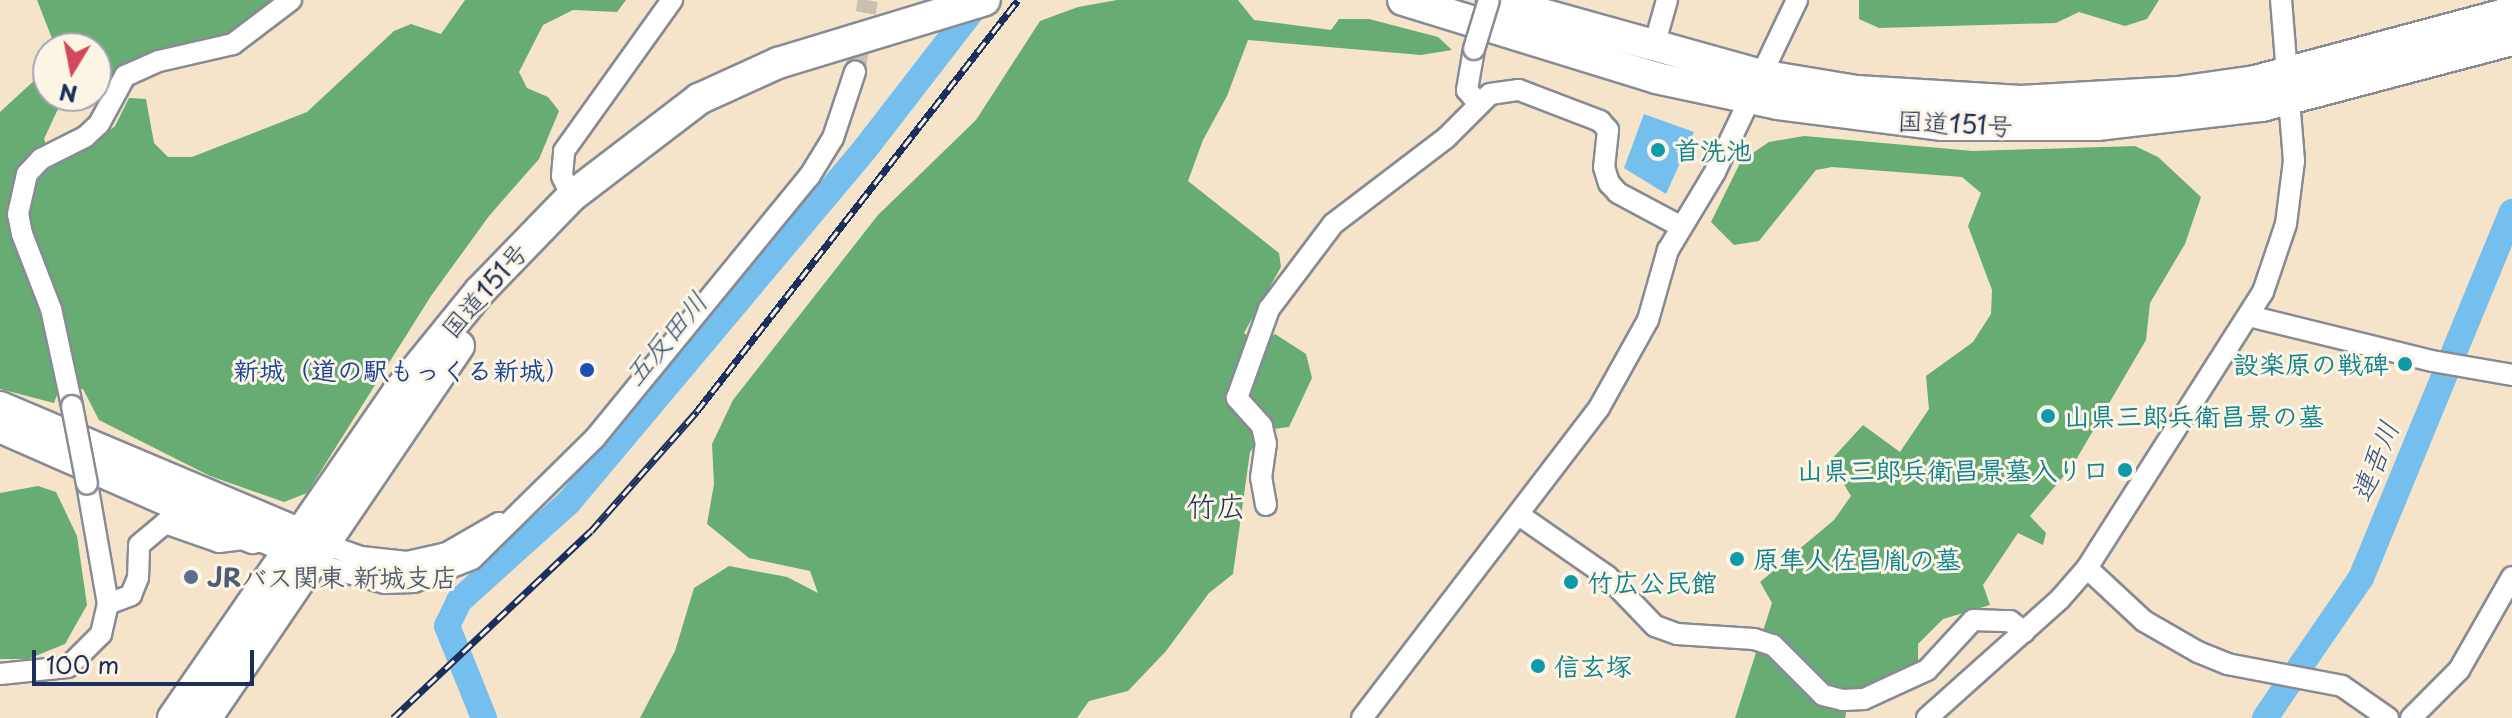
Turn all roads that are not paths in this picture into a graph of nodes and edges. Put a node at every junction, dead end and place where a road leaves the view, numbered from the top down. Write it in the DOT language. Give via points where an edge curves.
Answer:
graph roads {
  1 [pos="291,0"];
  2 [pos="672,0"];
  3 [pos="985,0"];
  4 [pos="1403,0"];
  5 [pos="1490,0"];
  6 [pos="1667,0"];
  7 [pos="1797,0"];
  8 [pos="2281,0"];
  9 [pos="2512,12"];
  10 [pos="926,16"];
  11 [pos="2512,40"];
  12 [pos="1654,46"];
  13 [pos="855,72"];
  14 [pos="1754,87"];
  15 [pos="2290,87"];
  16 [pos="1478,103"];
  17 [pos="572,196"];
  18 [pos="1682,227"];
  19 [pos="2249,316"];
  20 [pos="2512,375"];
  21 [pos="0,407"];
  22 [pos="0,427"];
  23 [pos="1266,505"];
  24 [pos="1519,515"];
  25 [pos="253,538"];
  26 [pos="306,549"];
  27 [pos="2087,568"];
  28 [pos="2512,577"];
  29 [pos="108,604"];
  30 [pos="2024,632"];
  31 [pos="0,674"];
  32 [pos="173,718"];
  33 [pos="206,718"];
  34 [pos="1362,718"];
  35 [pos="1927,718"];
  36 [pos="2388,718"];
  37 [pos="2411,718"];
  1 -- 29 [label="street, bridge" via="233,44 159,61 125,76 99,124 41,159 27,174 18,214 51,309"];
  2 -- 17 [label="street" via="564,151 562,176"];
  3 -- 10 [label="highway, 国道151号"];
  4 -- 14 [label="highway, 国道151号" via="1593,60"];
  5 -- 12 [label="highway, 国道151号"];
  5 -- 16 [label="street, bridge" via="1467,90"];
  6 -- 12 [label="street"];
  7 -- 14 [label="street"];
  8 -- 15 [label="street"];
  9 -- 15 [label="highway, 国道151号"];
  10 -- 17 [label="highway, 国道151号" via="778,63 699,99"];
  10 -- 26 [label="highway, 国道151号" via="778,79 646,154 582,206 493,300"];
  11 -- 15 [label="highway, 国道151号"];
  12 -- 14 [label="highway, 国道151号"];
  13 -- 26 [label="street" via="833,138 809,177 560,474 497,525 434,558 383,561"];
  14 -- 15 [label="highway, 国道151号" via="2021,101"];
  14 -- 18 [label="street" via="1715,172"];
  15 -- 19 [label="street" via="2294,161 2286,224"];
  16 -- 18 [label="street" via="1502,90 1519,90 1587,112 1608,130 1604,167 1609,183"];
  16 -- 23 [label="street" via="1446,138 1333,224 1269,309 1237,398 1262,426"];
  17 -- 26 [label="highway, 国道151号" via="480,291 397,393"];
  18 -- 24 [label="street" via="1668,250 1637,343 1569,453"];
  19 -- 20 [label="street" via="2438,363"];
  19 -- 27 [label="street"];
  21 -- 26 [label="highway"];
  22 -- 25 [label="highway"];
  24 -- 30 [label="street" via="1607,576 1655,626 1677,634 1773,645 1823,695 1843,700 1864,699 1927,670 1973,620 2010,621"];
  24 -- 34 [label="street"];
  25 -- 26 [label="street"];
  25 -- 29 [label="street" via="219,542 178,523 159,524 139,545 138,578 131,595"];
  26 -- 32 [label="highway, 国道151号"];
  26 -- 33 [label="highway, 国道151号"];
  27 -- 30 [label="street"];
  27 -- 36 [label="street" via="2144,621 2176,642 2227,664 2342,686"];
  28 -- 37 [label="street" via="2459,670"];
  29 -- 31 [label="street" via="101,634 77,662 55,671"];
  30 -- 35 [label="street"];
}
